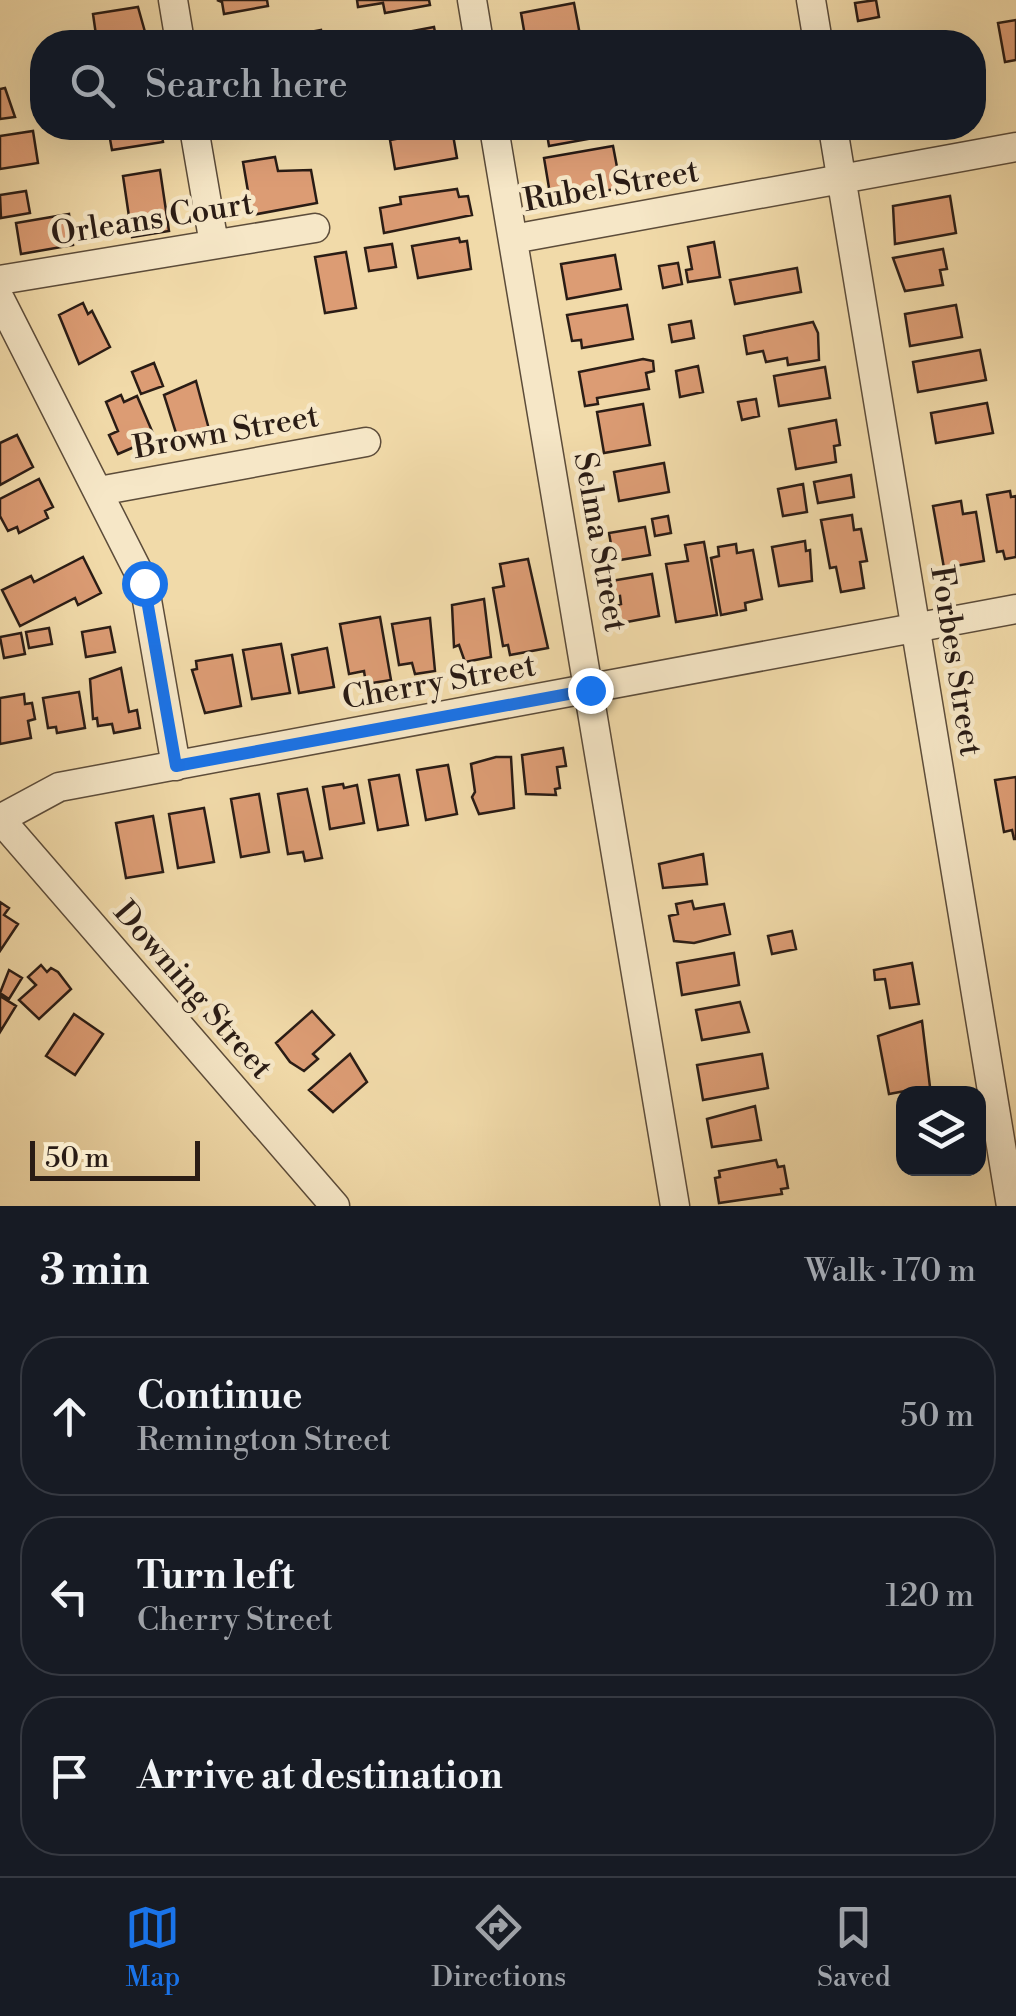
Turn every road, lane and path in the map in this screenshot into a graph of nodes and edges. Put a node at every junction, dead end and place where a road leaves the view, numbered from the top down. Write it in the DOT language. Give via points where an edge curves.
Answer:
graph roads {
  1 [pos="173,0"];
  2 [pos="472,0"];
  3 [pos="811,0"];
  4 [pos="178,30"];
  5 [pos="477,30"];
  6 [pos="816,30"];
  7 [pos="196,140"];
  8 [pos="496,140"];
  9 [pos="834,140"];
  10 [pos="1016,146"];
  11 [pos="842,180"];
  12 [pos="314,228"];
  13 [pos="513,238"];
  14 [pos="214,244"];
  15 [pos="0,280"];
  16 [pos="0,299"];
  17 [pos="366,442"];
  18 [pos="99,490"];
  19 [pos="1016,610"];
  20 [pos="916,628"];
  21 [pos="590,690"];
  22 [pos="176,766"];
  23 [pos="0,820"];
  24 [pos="335,1206"];
  25 [pos="675,1206"];
  26 [pos="1011,1206"];
  1 -- 4 [label="street"];
  2 -- 5 [label="street"];
  3 -- 6 [label="street"];
  7 -- 14 [label="street"];
  8 -- 13 [label="street, Selma Street"];
  9 -- 11 [label="street, Forbes Street"];
  10 -- 11 [label="street, Rubel Street"];
  11 -- 13 [label="street, Rubel Street"];
  11 -- 20 [label="street, Forbes Street"];
  12 -- 14 [label="street, Orleans Court"];
  13 -- 21 [label="street, Selma Street"];
  14 -- 15 [label="street, Orleans Court"];
  16 -- 18 [label="street"];
  17 -- 18 [label="street, Brown Street"];
  18 -- 22 [label="street" via="144,583"];
  19 -- 20 [label="street, Cherry Street"];
  20 -- 21 [label="street, Cherry Street"];
  20 -- 26 [label="street, Forbes Street"];
  21 -- 22 [label="street, Cherry Street"];
  21 -- 25 [label="street, Selma Street"];
  22 -- 23 [label="street, Cherry Street" via="59,787"];
  23 -- 24 [label="street, Downing Street"];
}
